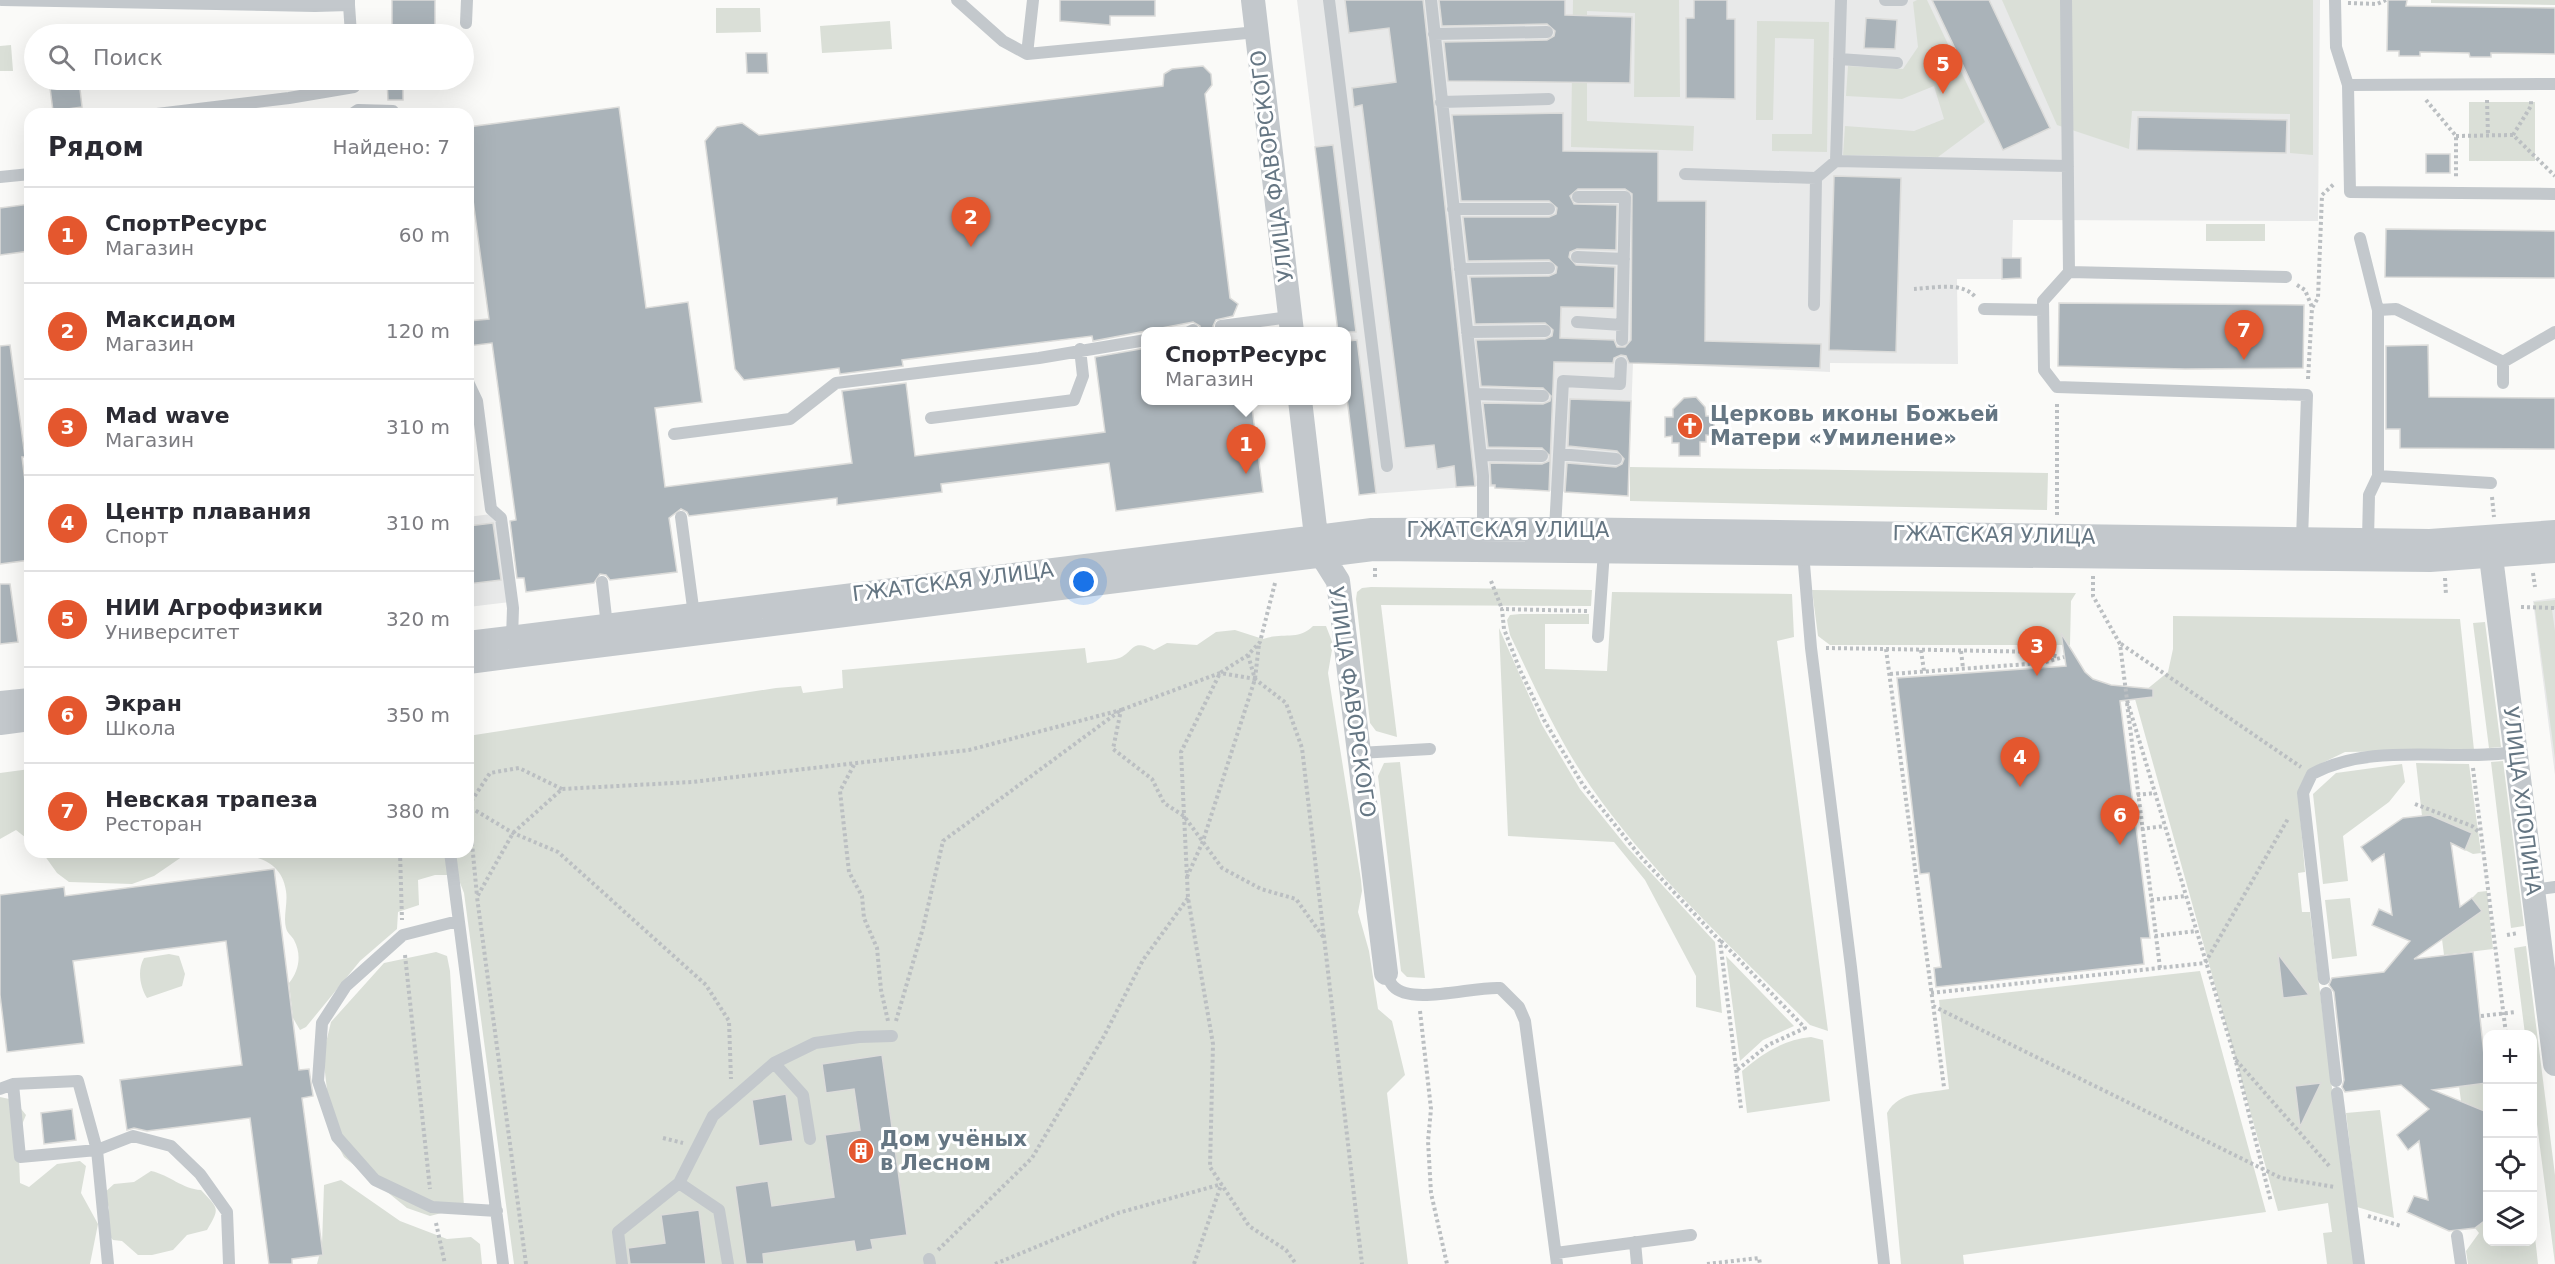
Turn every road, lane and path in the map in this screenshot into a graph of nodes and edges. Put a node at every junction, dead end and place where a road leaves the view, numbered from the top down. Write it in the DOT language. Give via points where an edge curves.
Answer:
graph roads {
  1 [pos="2,0"];
  2 [pos="467,0"];
  3 [pos="957,0"];
  4 [pos="1033,0"];
  5 [pos="1253,0"];
  6 [pos="1329,0"];
  7 [pos="1431,0"];
  8 [pos="1841,0"];
  9 [pos="1885,0"];
  10 [pos="1902,0"];
  11 [pos="2066,0"];
  12 [pos="2386,0"];
  13 [pos="2335,1"];
  14 [pos="349,2"];
  15 [pos="466,23"];
  16 [pos="350,24"];
  17 [pos="1257,32"];
  18 [pos="1547,32"];
  19 [pos="1434,34"];
  20 [pos="1027,54"];
  21 [pos="1839,59"];
  22 [pos="1897,63"];
  23 [pos="2487,84"];
  24 [pos="2530,84"];
  25 [pos="2555,84"];
  26 [pos="2348,85"];
  27 [pos="2414,85"];
  28 [pos="324,90"];
  29 [pos="354,90"];
  30 [pos="1549,99"];
  31 [pos="1442,102"];
  32 [pos="206,108"];
  33 [pos="356,108"];
  34 [pos="2488,135"];
  35 [pos="2513,135"];
  36 [pos="2456,136"];
  37 [pos="1836,161"];
  38 [pos="2068,166"];
  39 [pos="2349,170"];
  40 [pos="1685,174"];
  41 [pos="24,175"];
  42 [pos="2555,176"];
  43 [pos="0,177"];
  44 [pos="1816,178"];
  45 [pos="2456,193"];
  46 [pos="2555,194"];
  47 [pos="1578,197"];
  48 [pos="1453,209"];
  49 [pos="1549,209"];
  50 [pos="2360,238"];
  51 [pos="1577,257"];
  52 [pos="1624,259"];
  53 [pos="1549,268"];
  54 [pos="1460,270"];
  55 [pos="2068,272"];
  56 [pos="2286,277"];
  57 [pos="1914,289"];
  58 [pos="1814,305"];
  59 [pos="2312,308"];
  60 [pos="1984,309"];
  61 [pos="2043,310"];
  62 [pos="2378,310"];
  63 [pos="1577,322"];
  64 [pos="1291,324"];
  65 [pos="1622,325"];
  66 [pos="1221,327"];
  67 [pos="1545,331"];
  68 [pos="1467,332"];
  69 [pos="2555,332"];
  70 [pos="1622,340"];
  71 [pos="1141,341"];
  72 [pos="1080,349"];
  73 [pos="2503,362"];
  74 [pos="1621,363"];
  75 [pos="2502,383"];
  76 [pos="2057,387"];
  77 [pos="1474,394"];
  78 [pos="474,395"];
  79 [pos="2307,395"];
  80 [pos="1543,396"];
  81 [pos="1301,405"];
  82 [pos="931,418"];
  83 [pos="674,434"];
  84 [pos="1559,454"];
  85 [pos="1481,455"];
  86 [pos="1542,456"];
  87 [pos="1616,459"];
  88 [pos="1388,466"];
  89 [pos="2378,476"];
  90 [pos="2491,483"];
  91 [pos="681,517"];
  92 [pos="2057,518"];
  93 [pos="1483,530"];
  94 [pos="1555,530"];
  95 [pos="2555,532"];
  96 [pos="2302,539"];
  97 [pos="2492,539"];
  98 [pos="2368,540"];
  99 [pos="1318,545"];
  100 [pos="1604,551"];
  101 [pos="2555,551"];
  102 [pos="1803,552"];
  103 [pos="1491,581"];
  104 [pos="602,582"];
  105 [pos="1275,588"];
  106 [pos="2092,590"];
  107 [pos="2521,607"];
  108 [pos="2555,608"];
  109 [pos="1502,609"];
  110 [pos="1599,611"];
  111 [pos="694,615"];
  112 [pos="607,626"];
  113 [pos="1598,637"];
  114 [pos="512,638"];
  115 [pos="474,642"];
  116 [pos="1260,642"];
  117 [pos="2120,644"];
  118 [pos="1811,648"];
  119 [pos="1886,650"];
  120 [pos="1921,650"];
  121 [pos="1961,651"];
  122 [pos="1248,655"];
  123 [pos="2059,657"];
  124 [pos="2064,657"];
  125 [pos="474,661"];
  126 [pos="1963,668"];
  127 [pos="1924,671"];
  128 [pos="1220,673"];
  129 [pos="1890,674"];
  130 [pos="1255,679"];
  131 [pos="2127,700"];
  132 [pos="24,701"];
  133 [pos="0,704"];
  134 [pos="1121,710"];
  135 [pos="24,720"];
  136 [pos="0,723"];
  137 [pos="1430,749"];
  138 [pos="2515,752"];
  139 [pos="1359,753"];
  140 [pos="2471,756"];
  141 [pos="854,765"];
  142 [pos="2312,774"];
  143 [pos="562,789"];
  144 [pos="2155,793"];
  145 [pos="2303,793"];
  146 [pos="2137,795"];
  147 [pos="474,797"];
  148 [pos="2415,804"];
  149 [pos="474,810"];
  150 [pos="1184,816"];
  151 [pos="2165,826"];
  152 [pos="2141,829"];
  153 [pos="513,833"];
  154 [pos="2481,833"];
  155 [pos="1203,842"];
  156 [pos="400,858"];
  157 [pos="451,858"];
  158 [pos="473,858"];
  159 [pos="1187,878"];
  160 [pos="2544,888"];
  161 [pos="2186,896"];
  162 [pos="477,897"];
  163 [pos="1188,898"];
  164 [pos="2151,900"];
  165 [pos="458,921"];
  166 [pos="2196,931"];
  167 [pos="403,935"];
  168 [pos="2155,936"];
  169 [pos="1324,938"];
  170 [pos="1720,941"];
  171 [pos="2205,963"];
  172 [pos="2160,968"];
  173 [pos="1386,973"];
  174 [pos="2324,980"];
  175 [pos="1931,993"];
  176 [pos="2326,993"];
  177 [pos="1419,995"];
  178 [pos="1933,1006"];
  179 [pos="2516,1012"];
  180 [pos="2503,1014"];
  181 [pos="2481,1016"];
  182 [pos="2505,1030"];
  183 [pos="892,1036"];
  184 [pos="2235,1058"];
  185 [pos="774,1063"];
  186 [pos="2555,1064"];
  187 [pos="1737,1070"];
  188 [pos="13,1084"];
  189 [pos="1944,1088"];
  190 [pos="0,1089"];
  191 [pos="731,1101"];
  192 [pos="1741,1108"];
  193 [pos="810,1139"];
  194 [pos="97,1149"];
  195 [pos="2262,1166"];
  196 [pos="679,1183"];
  197 [pos="1222,1184"];
  198 [pos="2350,1190"];
  199 [pos="2271,1202"];
  200 [pos="432,1208"];
  201 [pos="497,1211"];
  202 [pos="2353,1211"];
  203 [pos="2401,1226"];
  204 [pos="1691,1235"];
  205 [pos="2457,1236"];
  206 [pos="1635,1242"];
  207 [pos="1556,1259"];
  208 [pos="929,1261"];
  209 [pos="1361,1263"];
  210 [pos="108,1264"];
  211 [pos="229,1264"];
  212 [pos="444,1264"];
  213 [pos="503,1264"];
  214 [pos="526,1264"];
  215 [pos="622,1264"];
  216 [pos="729,1264"];
  217 [pos="995,1264"];
  218 [pos="1194,1264"];
  219 [pos="1296,1264"];
  220 [pos="1447,1264"];
  221 [pos="1637,1264"];
  222 [pos="1707,1264"];
  223 [pos="1760,1264"];
  224 [pos="1884,1264"];
  225 [pos="2359,1264"];
  226 [pos="2461,1264"];
  1 -- 14 [label="lane" via="159,5"];
  2 -- 15 [label="lane"];
  3 -- 20 [label="lane" via="1003,42"];
  4 -- 20 [label="lane"];
  5 -- 17 [label="street, УЛИЦА ФАВОРСКОГО"];
  6 -- 88 [label="lane"];
  7 -- 19 [label="lane"];
  8 -- 21 [label="lane"];
  9 -- 10 [label="lane"];
  11 -- 38 [label="lane"];
  12 -- 13 [label="path" via="2376,4"];
  13 -- 26 [label="lane" via="2336,47"];
  14 -- 16 [label="lane"];
  17 -- 20 [label="lane"];
  17 -- 64 [label="street, УЛИЦА ФАВОРСКОГО"];
  18 -- 19 [label="lane"];
  19 -- 31 [label="lane"];
  21 -- 22 [label="lane"];
  21 -- 37 [label="lane"];
  23 -- 24 [label="lane"];
  23 -- 27 [label="lane"];
  23 -- 34 [label="path"];
  24 -- 25 [label="lane"];
  24 -- 35 [label="path" via="2531,106"];
  26 -- 27 [label="lane"];
  26 -- 39 [label="lane"];
  27 -- 36 [label="path"];
  28 -- 32 [label="lane"];
  29 -- 33 [label="lane"];
  30 -- 31 [label="lane"];
  31 -- 48 [label="lane"];
  34 -- 35 [label="path"];
  34 -- 36 [label="path"];
  35 -- 42 [label="path"];
  36 -- 45 [label="path"];
  37 -- 38 [label="lane"];
  37 -- 44 [label="lane"];
  38 -- 55 [label="lane"];
  39 -- 45 [label="lane" via="2350,192"];
  39 -- 59 [label="path" via="2322,195 2319,298"];
  40 -- 44 [label="lane"];
  41 -- 43 [label="lane"];
  44 -- 58 [label="lane"];
  45 -- 46 [label="lane"];
  47 -- 52 [label="lane" via="1625,197"];
  48 -- 49 [label="lane"];
  48 -- 54 [label="lane"];
  50 -- 62 [label="lane"];
  51 -- 52 [label="lane"];
  52 -- 65 [label="lane"];
  53 -- 54 [label="lane"];
  54 -- 68 [label="lane"];
  55 -- 56 [label="lane"];
  55 -- 61 [label="lane" via="2043,301"];
  56 -- 59 [label="path" via="2305,290"];
  57 -- 60 [label="path" via="1957,287 1971,291"];
  59 -- 79 [label="path"];
  60 -- 61 [label="lane"];
  61 -- 76 [label="lane" via="2044,370"];
  62 -- 73 [label="lane" via="2396,309"];
  62 -- 89 [label="lane"];
  63 -- 65 [label="lane"];
  64 -- 66 [label="lane"];
  65 -- 70 [label="lane"];
  67 -- 68 [label="lane"];
  68 -- 77 [label="lane"];
  69 -- 73 [label="lane"];
  71 -- 72 [label="lane"];
  72 -- 82 [label="lane" via="1083,376 1074,400"];
  72 -- 83 [label="lane" via="1039,358 836,383 790,419"];
  73 -- 75 [label="lane"];
  74 -- 84 [label="lane" via="1620,384 1563,381"];
  76 -- 79 [label="lane"];
  76 -- 92 [label="path"];
  77 -- 80 [label="lane"];
  77 -- 85 [label="lane"];
  78 -- 114 [label="lane" via="491,509 501,518 513,608"];
  79 -- 96 [label="lane"];
  81 -- 99 [label="street, УЛИЦА ФАВОРСКОГО"];
  84 -- 87 [label="lane"];
  84 -- 94 [label="lane"];
  85 -- 86 [label="lane"];
  85 -- 93 [label="lane"];
  89 -- 90 [label="lane"];
  89 -- 98 [label="lane" via="2369,495"];
  90 -- 97 [label="path"];
  91 -- 111 [label="lane"];
  93 -- 94 [label="street, ГЖАТСКАЯ УЛИЦА"];
  93 -- 99 [label="street, ГЖАТСКАЯ УЛИЦА" via="1372,530"];
  94 -- 96 [label="street, ГЖАТСКАЯ УЛИЦА"];
  95 -- 97 [label="street, ГЖАТСКАЯ УЛИЦА"];
  96 -- 98 [label="street, ГЖАТСКАЯ УЛИЦА"];
  97 -- 98 [label="street, ГЖАТСКАЯ УЛИЦА"];
  97 -- 101 [label="street, ГЖАТСКАЯ УЛИЦА"];
  97 -- 102 [label="street, ГЖАТСКАЯ УЛИЦА" via="2430,560"];
  97 -- 138 [label="street, УЛИЦА ХЛОПИНА"];
  99 -- 100 [label="street, ГЖАТСКАЯ УЛИЦА"];
  99 -- 111 [label="street, ГЖАТСКАЯ УЛИЦА"];
  99 -- 125 [label="street, ГЖАТСКАЯ УЛИЦА"];
  99 -- 139 [label="street, УЛИЦА ФАВОРСКОГО" via="1338,581"];
  100 -- 102 [label="street, ГЖАТСКАЯ УЛИЦА"];
  100 -- 110 [label="lane"];
  102 -- 118 [label="lane"];
  103 -- 109 [label="path"];
  104 -- 112 [label="lane"];
  105 -- 116 [label="path"];
  106 -- 117 [label="path"];
  107 -- 108 [label="path"];
  109 -- 110 [label="path"];
  109 -- 170 [label="path" via="1504,629 1520,670 1582,785 1640,856"];
  110 -- 113 [label="lane"];
  111 -- 112 [label="street, ГЖАТСКАЯ УЛИЦА"];
  112 -- 114 [label="street, ГЖАТСКАЯ УЛИЦА"];
  114 -- 115 [label="street, ГЖАТСКАЯ УЛИЦА"];
  116 -- 122 [label="path"];
  116 -- 130 [label="path"];
  117 -- 131 [label="path"];
  117 -- 142 [label="path"];
  118 -- 119 [label="path"];
  118 -- 224 [label="lane"];
  119 -- 120 [label="path"];
  119 -- 129 [label="path"];
  120 -- 121 [label="path"];
  120 -- 127 [label="path"];
  121 -- 123 [label="path" via="2042,652"];
  121 -- 126 [label="path"];
  122 -- 128 [label="path"];
  122 -- 130 [label="path"];
  123 -- 124 [label="path"];
  123 -- 126 [label="path" via="2042,663"];
  126 -- 127 [label="path"];
  127 -- 129 [label="path"];
  128 -- 130 [label="path"];
  128 -- 134 [label="path"];
  128 -- 150 [label="path" via="1181,752"];
  129 -- 175 [label="path"];
  130 -- 155 [label="path"];
  130 -- 169 [label="path" via="1286,703 1302,748"];
  131 -- 144 [label="path"];
  131 -- 146 [label="path"];
  132 -- 133 [label="street"];
  134 -- 141 [label="path" via="969,750"];
  134 -- 150 [label="path" via="1113,749 1152,779 1164,802"];
  134 -- 183 [label="path" via="943,841"];
  135 -- 136 [label="street"];
  137 -- 139 [label="lane"];
  138 -- 140 [label="lane"];
  138 -- 160 [label="street, УЛИЦА ХЛОПИНА"];
  139 -- 173 [label="street, УЛИЦА ФАВОРСКОГО"];
  140 -- 142 [label="lane" via="2349,760"];
  140 -- 154 [label="path"];
  141 -- 143 [label="path" via="692,782"];
  141 -- 183 [label="path" via="840,790 849,872 862,896 864,918 877,948 881,990"];
  142 -- 145 [label="lane"];
  143 -- 147 [label="path" via="519,768 490,773"];
  143 -- 153 [label="path"];
  144 -- 146 [label="path"];
  144 -- 151 [label="path"];
  145 -- 171 [label="path"];
  145 -- 174 [label="lane"];
  146 -- 152 [label="path"];
  148 -- 154 [label="path"];
  149 -- 153 [label="path"];
  150 -- 155 [label="path"];
  150 -- 159 [label="path"];
  151 -- 152 [label="path"];
  151 -- 161 [label="path"];
  152 -- 164 [label="path"];
  153 -- 162 [label="path"];
  153 -- 191 [label="path" via="558,852 706,985 729,1021"];
  154 -- 180 [label="path"];
  155 -- 159 [label="path"];
  155 -- 169 [label="path" via="1222,868 1261,888 1296,899"];
  156 -- 167 [label="path"];
  157 -- 165 [label="lane"];
  158 -- 162 [label="path"];
  159 -- 163 [label="path"];
  160 -- 186 [label="street, УЛИЦА ХЛОПИНА"];
  161 -- 164 [label="path"];
  161 -- 166 [label="path"];
  162 -- 214 [label="path"];
  163 -- 197 [label="path" via="1213,1044 1210,1167"];
  163 -- 208 [label="path" via="1143,960 1104,1036 1032,1158"];
  164 -- 168 [label="path"];
  165 -- 167 [label="lane"];
  165 -- 201 [label="lane"];
  166 -- 168 [label="path"];
  166 -- 171 [label="path"];
  167 -- 200 [label="path"];
  167 -- 200 [label="lane" via="346,986 322,1023 318,1081 337,1137 375,1180"];
  168 -- 172 [label="path"];
  169 -- 209 [label="path"];
  170 -- 187 [label="path"];
  170 -- 187 [label="path" via="1805,1028 1768,1045"];
  171 -- 172 [label="path"];
  171 -- 184 [label="path"];
  172 -- 175 [label="path"];
  173 -- 177 [label="lane" via="1394,987 1412,996"];
  175 -- 178 [label="path"];
  176 -- 198 [label="lane"];
  177 -- 207 [label="lane" via="1500,988 1519,1007 1526,1021"];
  177 -- 220 [label="path" via="1431,1109 1431,1192"];
  178 -- 189 [label="path"];
  178 -- 195 [label="path"];
  179 -- 180 [label="path"];
  180 -- 181 [label="path"];
  180 -- 182 [label="path"];
  183 -- 185 [label="lane" via="815,1043"];
  184 -- 195 [label="path"];
  184 -- 198 [label="path"];
  185 -- 191 [label="lane"];
  185 -- 193 [label="lane" via="803,1095"];
  187 -- 192 [label="path"];
  188 -- 190 [label="lane"];
  188 -- 194 [label="lane" via="78,1081"];
  188 -- 194 [label="lane" via="20,1157"];
  191 -- 196 [label="lane" via="713,1116"];
  194 -- 210 [label="lane"];
  194 -- 211 [label="lane" via="133,1136 171,1146 200,1174 226,1212"];
  195 -- 198 [label="path" via="2281,1178"];
  195 -- 199 [label="path"];
  196 -- 215 [label="lane" via="618,1232"];
  196 -- 216 [label="lane" via="719,1210"];
  197 -- 217 [label="path" via="1118,1213"];
  197 -- 218 [label="path"];
  197 -- 219 [label="path" via="1249,1226 1286,1250"];
  198 -- 202 [label="lane"];
  200 -- 201 [label="lane"];
  200 -- 212 [label="path"];
  201 -- 213 [label="lane"];
  202 -- 203 [label="path"];
  202 -- 225 [label="lane"];
  204 -- 206 [label="lane"];
  205 -- 226 [label="lane"];
  206 -- 207 [label="lane"];
  206 -- 221 [label="lane"];
  222 -- 223 [label="path" via="1759,1258"];
}
